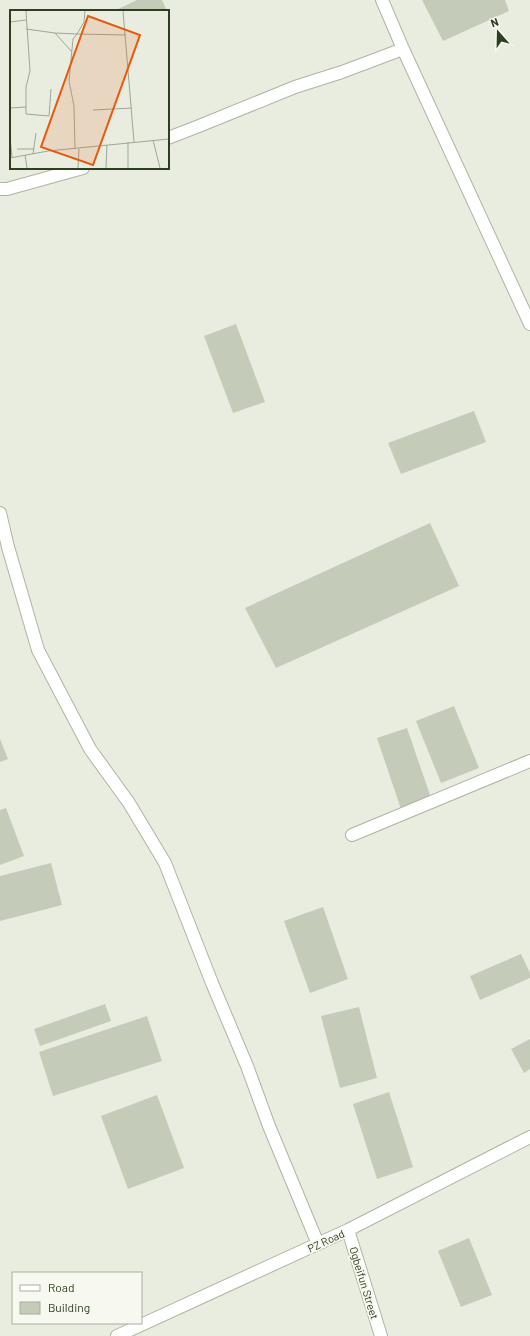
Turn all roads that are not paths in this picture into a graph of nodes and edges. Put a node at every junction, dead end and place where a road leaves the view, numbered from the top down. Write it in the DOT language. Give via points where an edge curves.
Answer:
graph roads {
  1 [pos="382,0"];
  2 [pos="403,49"];
  3 [pos="169,138"];
  4 [pos="79,169"];
  5 [pos="0,189"];
  6 [pos="530,324"];
  7 [pos="0,512"];
  8 [pos="530,761"];
  9 [pos="352,836"];
  10 [pos="530,1137"];
  11 [pos="348,1230"];
  12 [pos="318,1244"];
  13 [pos="117,1336"];
  14 [pos="381,1336"];
  1 -- 2 [label="street"];
  2 -- 3 [label="street" via="295,87"];
  2 -- 6 [label="street"];
  4 -- 5 [label="street"];
  7 -- 12 [label="street" via="38,650 90,749 129,803 165,863"];
  8 -- 9 [label="street"];
  10 -- 11 [label="street, PZ Road"];
  11 -- 12 [label="street, PZ Road"];
  11 -- 14 [label="street, Ogbeifun Street"];
  12 -- 13 [label="street, PZ Road"];
}
